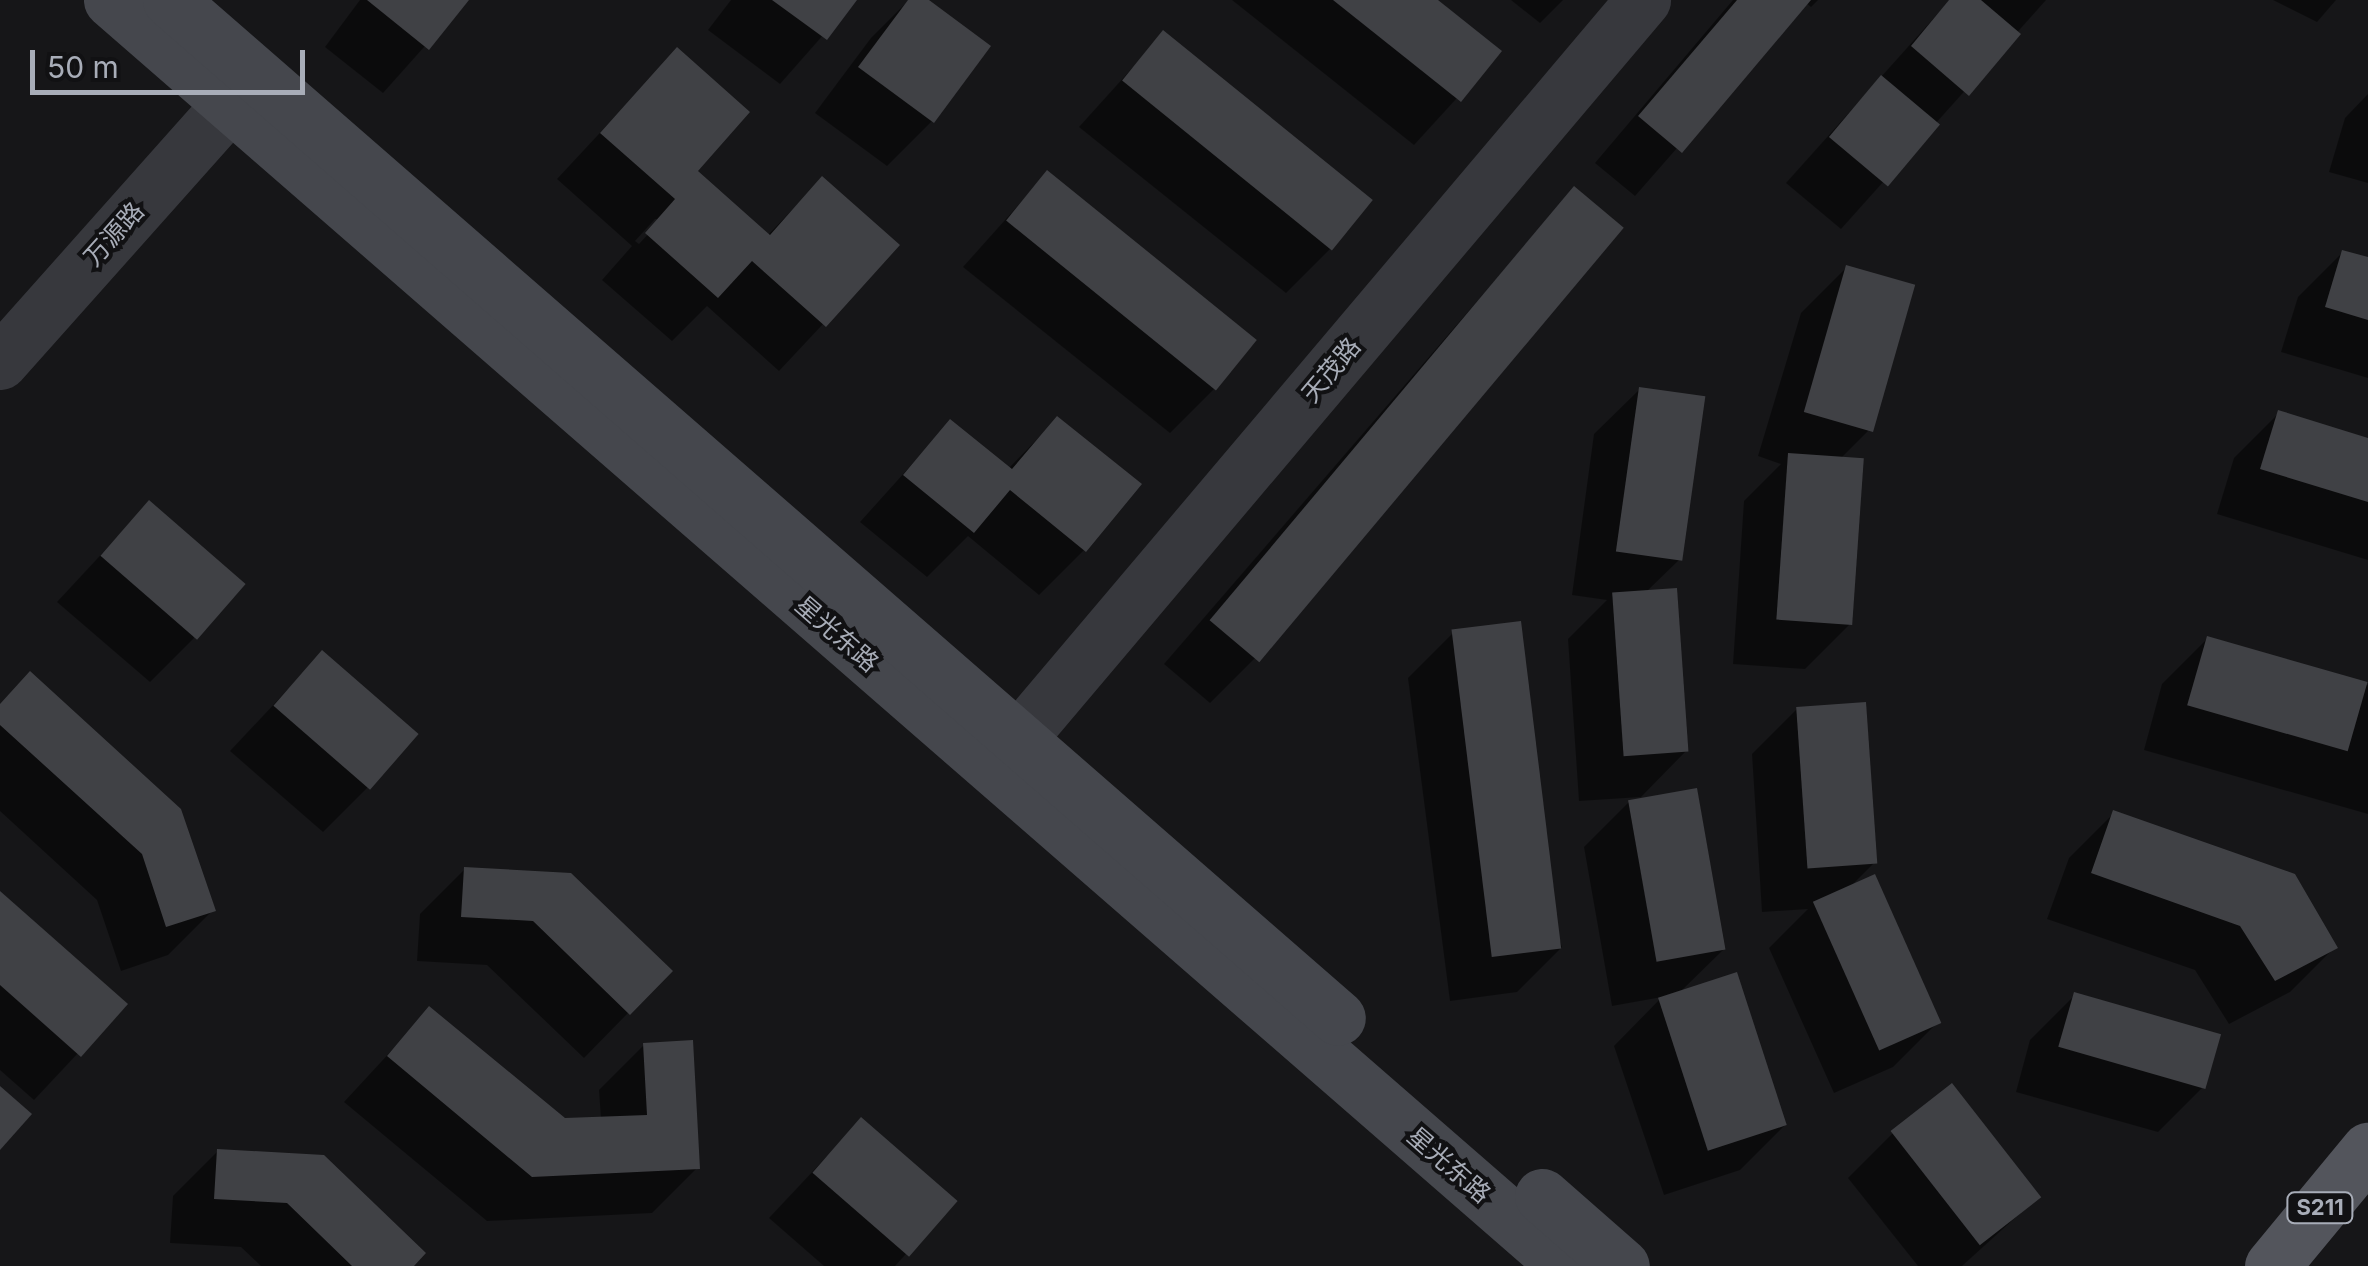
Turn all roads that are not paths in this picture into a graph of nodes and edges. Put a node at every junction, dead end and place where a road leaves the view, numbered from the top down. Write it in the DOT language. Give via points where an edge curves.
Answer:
graph roads {
  1 [pos="1643,0"];
  2 [pos="144,6"];
  3 [pos="228,106"];
  4 [pos="0,362"];
  5 [pos="1018,740"];
  6 [pos="2368,1150"];
  7 [pos="1566,1266"];
  8 [pos="1622,1266"];
  9 [pos="2272,1266"];
  1 -- 5 [label="street, 天茂路"];
  2 -- 3 [label="main road, 星光东路"];
  2 -- 5 [label="main road, 星光东路"];
  3 -- 4 [label="street, 万源路"];
  3 -- 7 [label="main road, 星光东路"];
  5 -- 8 [label="main road, 星光东路"];
  6 -- 9 [label="main road, S211"];
}
